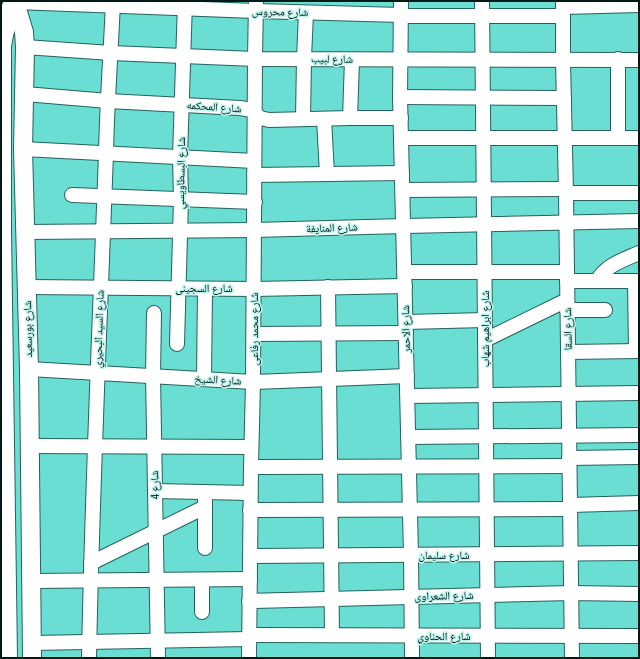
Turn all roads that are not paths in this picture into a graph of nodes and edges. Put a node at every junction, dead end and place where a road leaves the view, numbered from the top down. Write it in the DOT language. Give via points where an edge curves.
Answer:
graph roads {
  1 [pos="15,1"];
  2 [pos="482,1"];
  3 [pos="113,3"];
  4 [pos="185,5"];
  5 [pos="256,6"];
  6 [pos="639,6"];
  7 [pos="563,8"];
  8 [pos="400,10"];
  9 [pos="306,12"];
  10 [pos="482,16"];
  11 [pos="25,47"];
  12 [pos="111,53"];
  13 [pos="183,56"];
  14 [pos="255,58"];
  15 [pos="304,58"];
  16 [pos="401,59"];
  17 [pos="352,60"];
  18 [pos="482,60"];
  19 [pos="563,60"];
  20 [pos="618,60"];
  21 [pos="639,60"];
  22 [pos="25,94"];
  23 [pos="400,97"];
  24 [pos="482,98"];
  25 [pos="564,98"];
  26 [pos="108,101"];
  27 [pos="182,105"];
  28 [pos="255,112"];
  29 [pos="350,118"];
  30 [pos="401,118"];
  31 [pos="303,119"];
  32 [pos="324,119"];
  33 [pos="401,138"];
  34 [pos="482,138"];
  35 [pos="564,138"];
  36 [pos="618,138"];
  37 [pos="639,138"];
  38 [pos="24,149"];
  39 [pos="106,153"];
  40 [pos="180,157"];
  41 [pos="254,168"];
  42 [pos="402,173"];
  43 [pos="327,174"];
  44 [pos="484,189"];
  45 [pos="403,190"];
  46 [pos="566,191"];
  47 [pos="639,193"];
  48 [pos="72,194"];
  49 [pos="105,196"];
  50 [pos="181,199"];
  51 [pos="255,202"];
  52 [pos="639,221"];
  53 [pos="566,222"];
  54 [pos="484,224"];
  55 [pos="404,226"];
  56 [pos="254,230"];
  57 [pos="103,231"];
  58 [pos="180,231"];
  59 [pos="26,232"];
  60 [pos="639,253"];
  61 [pos="405,272"];
  62 [pos="485,272"];
  63 [pos="567,277"];
  64 [pos="597,281"];
  65 [pos="637,281"];
  66 [pos="405,286"];
  67 [pos="26,287"];
  68 [pos="328,287"];
  69 [pos="101,288"];
  70 [pos="178,288"];
  71 [pos="205,289"];
  72 [pos="254,289"];
  73 [pos="567,305"];
  74 [pos="605,310"];
  75 [pos="154,313"];
  76 [pos="485,320"];
  77 [pos="406,328"];
  78 [pos="254,334"];
  79 [pos="328,334"];
  80 [pos="485,340"];
  81 [pos="177,344"];
  82 [pos="637,351"];
  83 [pos="568,352"];
  84 [pos="29,369"];
  85 [pos="97,373"];
  86 [pos="153,376"];
  87 [pos="407,376"];
  88 [pos="204,379"];
  89 [pos="329,379"];
  90 [pos="253,382"];
  91 [pos="639,393"];
  92 [pos="568,394"];
  93 [pos="486,395"];
  94 [pos="408,396"];
  95 [pos="639,435"];
  96 [pos="486,436"];
  97 [pos="569,436"];
  98 [pos="408,437"];
  99 [pos="29,446"];
  100 [pos="95,446"];
  101 [pos="154,446"];
  102 [pos="251,447"];
  103 [pos="639,457"];
  104 [pos="569,462"];
  105 [pos="251,467"];
  106 [pos="330,467"];
  107 [pos="409,467"];
  108 [pos="486,467"];
  109 [pos="155,492"];
  110 [pos="204,492"];
  111 [pos="250,493"];
  112 [pos="639,503"];
  113 [pos="205,507"];
  114 [pos="570,507"];
  115 [pos="250,510"];
  116 [pos="330,510"];
  117 [pos="410,510"];
  118 [pos="487,510"];
  119 [pos="156,531"];
  120 [pos="205,548"];
  121 [pos="639,553"];
  122 [pos="487,554"];
  123 [pos="571,554"];
  124 [pos="331,555"];
  125 [pos="411,555"];
  126 [pos="250,556"];
  127 [pos="91,563"];
  128 [pos="250,579"];
  129 [pos="156,580"];
  130 [pos="202,580"];
  131 [pos="31,581"];
  132 [pos="90,581"];
  133 [pos="571,593"];
  134 [pos="639,594"];
  135 [pos="487,595"];
  136 [pos="411,597"];
  137 [pos="332,599"];
  138 [pos="250,600"];
  139 [pos="202,612"];
  140 [pos="332,635"];
  141 [pos="412,635"];
  142 [pos="488,636"];
  143 [pos="572,636"];
  144 [pos="639,636"];
  145 [pos="249,637"];
  146 [pos="158,640"];
  147 [pos="89,642"];
  148 [pos="32,650"];
  149 [pos="7,658"];
  150 [pos="89,658"];
  151 [pos="158,658"];
  152 [pos="249,658"];
  153 [pos="412,658"];
  154 [pos="488,658"];
  155 [pos="572,658"];
  1 -- 3 [label="street, شارع محروس"];
  1 -- 11 [label="street, شارع بورسعيد"];
  1 -- 149 [label="main road" via="4,27 2,46 1,230"];
  2 -- 10 [label="street, شارع ابراهيم شهاب"];
  3 -- 4 [label="street, شارع محروس"];
  3 -- 12 [label="street, شارع السيد البحيري"];
  4 -- 5 [label="street, شارع محروس"];
  4 -- 13 [label="street, شارع البسطاويسي"];
  5 -- 9 [label="street, شارع محروس"];
  5 -- 14 [label="street, شارع محمد رفاعى"];
  6 -- 7 [label="street, شارع محروس"];
  7 -- 10 [label="street, شارع محروس"];
  7 -- 19 [label="street, شارع السقا"];
  8 -- 9 [label="street, شارع محروس"];
  8 -- 10 [label="street, شارع محروس"];
  8 -- 16 [label="street, شارع الاحمر"];
  9 -- 15 [label="street"];
  10 -- 18 [label="street, شارع ابراهيم شهاب"];
  11 -- 12 [label="street, شارع لبيب"];
  11 -- 22 [label="street, شارع بورسعيد"];
  12 -- 13 [label="street, شارع لبيب"];
  12 -- 26 [label="street, شارع السيد البحيري"];
  13 -- 14 [label="street, شارع لبيب"];
  13 -- 27 [label="street, شارع البسطاويسي"];
  14 -- 15 [label="street, شارع لبيب"];
  14 -- 28 [label="street, شارع محمد رفاعى"];
  15 -- 17 [label="street, شارع لبيب"];
  15 -- 31 [label="street"];
  16 -- 17 [label="street, شارع لبيب"];
  16 -- 18 [label="street, شارع لبيب"];
  16 -- 23 [label="street, شارع الاحمر"];
  17 -- 29 [label="street"];
  18 -- 19 [label="street, شارع لبيب"];
  18 -- 24 [label="street, شارع ابراهيم شهاب"];
  19 -- 20 [label="street, شارع لبيب"];
  19 -- 25 [label="street, شارع السقا"];
  20 -- 21 [label="street, شارع لبيب"];
  20 -- 36 [label="street"];
  22 -- 26 [label="street, شارع المحكمه"];
  22 -- 38 [label="street, شارع بورسعيد"];
  23 -- 24 [label="street"];
  23 -- 30 [label="street, شارع الاحمر"];
  24 -- 25 [label="street"];
  24 -- 34 [label="street, شارع ابراهيم شهاب"];
  25 -- 35 [label="street, شارع السقا"];
  26 -- 27 [label="street, شارع المحكمه"];
  26 -- 39 [label="street, شارع السيد البحيري"];
  27 -- 28 [label="street, شارع المحكمه" via="240,108"];
  27 -- 40 [label="street, شارع البسطاويسي"];
  28 -- 31 [label="street, شارع المحكمه" via="260,118 269,120"];
  28 -- 41 [label="street, شارع محمد رفاعى"];
  29 -- 30 [label="street, شارع المحكمه"];
  29 -- 32 [label="street, شارع المحكمه"];
  30 -- 33 [label="street, شارع الاحمر"];
  31 -- 32 [label="street, شارع المحكمه"];
  32 -- 43 [label="street"];
  33 -- 34 [label="street"];
  33 -- 42 [label="street, شارع الاحمر"];
  34 -- 35 [label="street"];
  34 -- 44 [label="street, شارع ابراهيم شهاب"];
  35 -- 36 [label="street"];
  35 -- 46 [label="street, شارع السقا"];
  36 -- 37 [label="street"];
  38 -- 39 [label="street"];
  38 -- 59 [label="street, شارع بورسعيد"];
  39 -- 40 [label="street"];
  39 -- 49 [label="street, شارع السيد البحيري"];
  40 -- 41 [label="street"];
  40 -- 50 [label="street, شارع البسطاويسي"];
  41 -- 43 [label="street"];
  41 -- 51 [label="street, شارع محمد رفاعى"];
  42 -- 43 [label="street"];
  42 -- 45 [label="street, شارع الاحمر"];
  44 -- 45 [label="street"];
  44 -- 46 [label="street"];
  44 -- 54 [label="street, شارع ابراهيم شهاب"];
  45 -- 55 [label="street, شارع الاحمر"];
  46 -- 47 [label="street"];
  46 -- 53 [label="street, شارع السقا"];
  48 -- 49 [label="street"];
  49 -- 50 [label="street"];
  49 -- 57 [label="street, شارع السيد البحيري"];
  50 -- 51 [label="street"];
  50 -- 58 [label="street, شارع البسطاويسي"];
  51 -- 56 [label="street, شارع محمد رفاعى"];
  52 -- 53 [label="street, شارع المنايفة"];
  53 -- 54 [label="street, شارع المنايفة"];
  53 -- 63 [label="street, شارع السقا"];
  54 -- 55 [label="street, شارع المنايفة"];
  54 -- 62 [label="street, شارع ابراهيم شهاب"];
  55 -- 56 [label="street, شارع المنايفة"];
  55 -- 61 [label="street, شارع الاحمر"];
  56 -- 58 [label="street, شارع المنايفة"];
  56 -- 72 [label="street, شارع محمد رفاعى"];
  57 -- 58 [label="street, شارع المنايفة"];
  57 -- 59 [label="street, شارع المنايفة"];
  57 -- 69 [label="street, شارع السيد البحيري"];
  58 -- 70 [label="street, شارع البسطاويسي"];
  59 -- 67 [label="street, شارع بورسعيد"];
  60 -- 64 [label="street" via="609,267"];
  61 -- 62 [label="street"];
  61 -- 66 [label="street, شارع الاحمر"];
  62 -- 63 [label="street"];
  62 -- 76 [label="street, شارع ابراهيم شهاب"];
  63 -- 64 [label="street"];
  63 -- 73 [label="street, شارع السقا"];
  64 -- 65 [label="street"];
  65 -- 82 [label="street"];
  66 -- 68 [label="street, شارع السجينى"];
  66 -- 77 [label="street, شارع الاحمر"];
  67 -- 69 [label="street, شارع السجينى"];
  67 -- 84 [label="street, شارع بورسعيد"];
  68 -- 72 [label="street, شارع السجينى"];
  68 -- 79 [label="street"];
  69 -- 70 [label="street, شارع السجينى"];
  69 -- 85 [label="street, شارع السيد البحيري"];
  70 -- 71 [label="street, شارع السجينى"];
  70 -- 81 [label="street, شارع البسطاويسي"];
  71 -- 72 [label="street, شارع السجينى"];
  71 -- 88 [label="street"];
  72 -- 78 [label="street, شارع محمد رفاعى"];
  73 -- 74 [label="street"];
  73 -- 80 [label="street"];
  73 -- 83 [label="street, شارع السقا"];
  75 -- 86 [label="street, شارع 4"];
  76 -- 77 [label="street"];
  76 -- 80 [label="street, شارع ابراهيم شهاب"];
  77 -- 79 [label="street"];
  77 -- 87 [label="street, شارع الاحمر"];
  78 -- 79 [label="street"];
  78 -- 90 [label="street, شارع محمد رفاعى"];
  79 -- 89 [label="street"];
  80 -- 93 [label="street, شارع ابراهيم شهاب"];
  82 -- 83 [label="street"];
  83 -- 92 [label="street, شارع السقا"];
  84 -- 85 [label="street, شارع الشيخ"];
  84 -- 99 [label="street, شارع بورسعيد"];
  85 -- 86 [label="street, شارع الشيخ"];
  85 -- 100 [label="street, شارع السيد البحيري"];
  86 -- 88 [label="street, شارع الشيخ"];
  86 -- 101 [label="street, شارع 4"];
  87 -- 89 [label="street, شارع الشيخ"];
  87 -- 94 [label="street, شارع الاحمر"];
  88 -- 90 [label="street, شارع الشيخ"];
  89 -- 90 [label="street, شارع الشيخ"];
  89 -- 106 [label="street"];
  90 -- 102 [label="street, شارع محمد رفاعى"];
  91 -- 92 [label="street"];
  92 -- 93 [label="street"];
  92 -- 97 [label="street, شارع السقا"];
  93 -- 94 [label="street"];
  93 -- 96 [label="street, شارع ابراهيم شهاب"];
  94 -- 98 [label="street, شارع الاحمر"];
  95 -- 97 [label="street"];
  96 -- 97 [label="street"];
  96 -- 98 [label="street"];
  96 -- 108 [label="street, شارع ابراهيم شهاب"];
  97 -- 104 [label="street, شارع السقا"];
  98 -- 107 [label="street, شارع الاحمر"];
  99 -- 100 [label="street"];
  99 -- 131 [label="street, شارع بورسعيد"];
  100 -- 101 [label="street"];
  100 -- 127 [label="street, شارع السيد البحيري"];
  101 -- 102 [label="street"];
  101 -- 109 [label="street, شارع 4"];
  102 -- 105 [label="street, شارع محمد رفاعى"];
  103 -- 104 [label="street"];
  104 -- 108 [label="street"];
  104 -- 114 [label="street, شارع السقا"];
  105 -- 106 [label="street"];
  105 -- 111 [label="street, شارع محمد رفاعى"];
  106 -- 107 [label="street"];
  106 -- 116 [label="street"];
  107 -- 108 [label="street"];
  107 -- 117 [label="street, شارع الاحمر"];
  108 -- 118 [label="street, شارع ابراهيم شهاب"];
  109 -- 110 [label="street"];
  109 -- 119 [label="street, شارع 4"];
  110 -- 111 [label="street"];
  110 -- 113 [label="street"];
  111 -- 115 [label="street, شارع محمد رفاعى"];
  112 -- 114 [label="street"];
  113 -- 119 [label="street"];
  113 -- 120 [label="street"];
  114 -- 118 [label="street"];
  114 -- 123 [label="street, شارع السقا"];
  115 -- 116 [label="street"];
  115 -- 126 [label="street, شارع محمد رفاعى"];
  116 -- 117 [label="street"];
  116 -- 124 [label="street"];
  117 -- 118 [label="street"];
  117 -- 125 [label="street, شارع الاحمر"];
  118 -- 122 [label="street, شارع ابراهيم شهاب"];
  119 -- 127 [label="street"];
  119 -- 129 [label="street, شارع 4"];
  121 -- 123 [label="street, شارع سليمان"];
  122 -- 123 [label="street, شارع سليمان"];
  122 -- 125 [label="street, شارع سليمان"];
  122 -- 135 [label="street, شارع ابراهيم شهاب"];
  123 -- 133 [label="street, شارع السقا"];
  124 -- 125 [label="street, شارع سليمان"];
  124 -- 126 [label="street, شارع سليمان"];
  124 -- 137 [label="street"];
  125 -- 136 [label="street, شارع الاحمر"];
  126 -- 128 [label="street, شارع محمد رفاعى"];
  127 -- 132 [label="street, شارع السيد البحيري"];
  128 -- 130 [label="street"];
  128 -- 138 [label="street, شارع محمد رفاعى"];
  129 -- 130 [label="street"];
  129 -- 132 [label="street"];
  129 -- 146 [label="street, شارع 4"];
  130 -- 139 [label="street"];
  131 -- 132 [label="street"];
  131 -- 148 [label="street, شارع بورسعيد"];
  132 -- 147 [label="street, شارع السيد البحيري"];
  133 -- 134 [label="street, شارع الشعراوى"];
  133 -- 135 [label="street, شارع الشعراوى"];
  133 -- 143 [label="street, شارع السقا"];
  135 -- 136 [label="street, شارع الشعراوى"];
  135 -- 142 [label="street, شارع ابراهيم شهاب"];
  136 -- 137 [label="street, شارع الشعراوى"];
  136 -- 141 [label="street, شارع الاحمر"];
  137 -- 138 [label="street, شارع الشعراوى"];
  137 -- 140 [label="street"];
  138 -- 145 [label="street, شارع محمد رفاعى"];
  140 -- 141 [label="street, شارع الحناوي"];
  140 -- 145 [label="street, شارع الحناوي"];
  141 -- 142 [label="street, شارع الحناوي"];
  141 -- 153 [label="street, شارع الاحمر"];
  142 -- 143 [label="street, شارع الحناوي"];
  142 -- 154 [label="street, شارع ابراهيم شهاب"];
  143 -- 144 [label="street, شارع الحناوي"];
  143 -- 155 [label="street, شارع السقا"];
  145 -- 146 [label="street, شارع الحناوي"];
  145 -- 152 [label="street, شارع محمد رفاعى"];
  146 -- 147 [label="street, شارع الحناوي"];
  146 -- 151 [label="street, شارع 4"];
  147 -- 148 [label="street, شارع الحناوي"];
  147 -- 150 [label="street, شارع السيد البحيري"];
}
